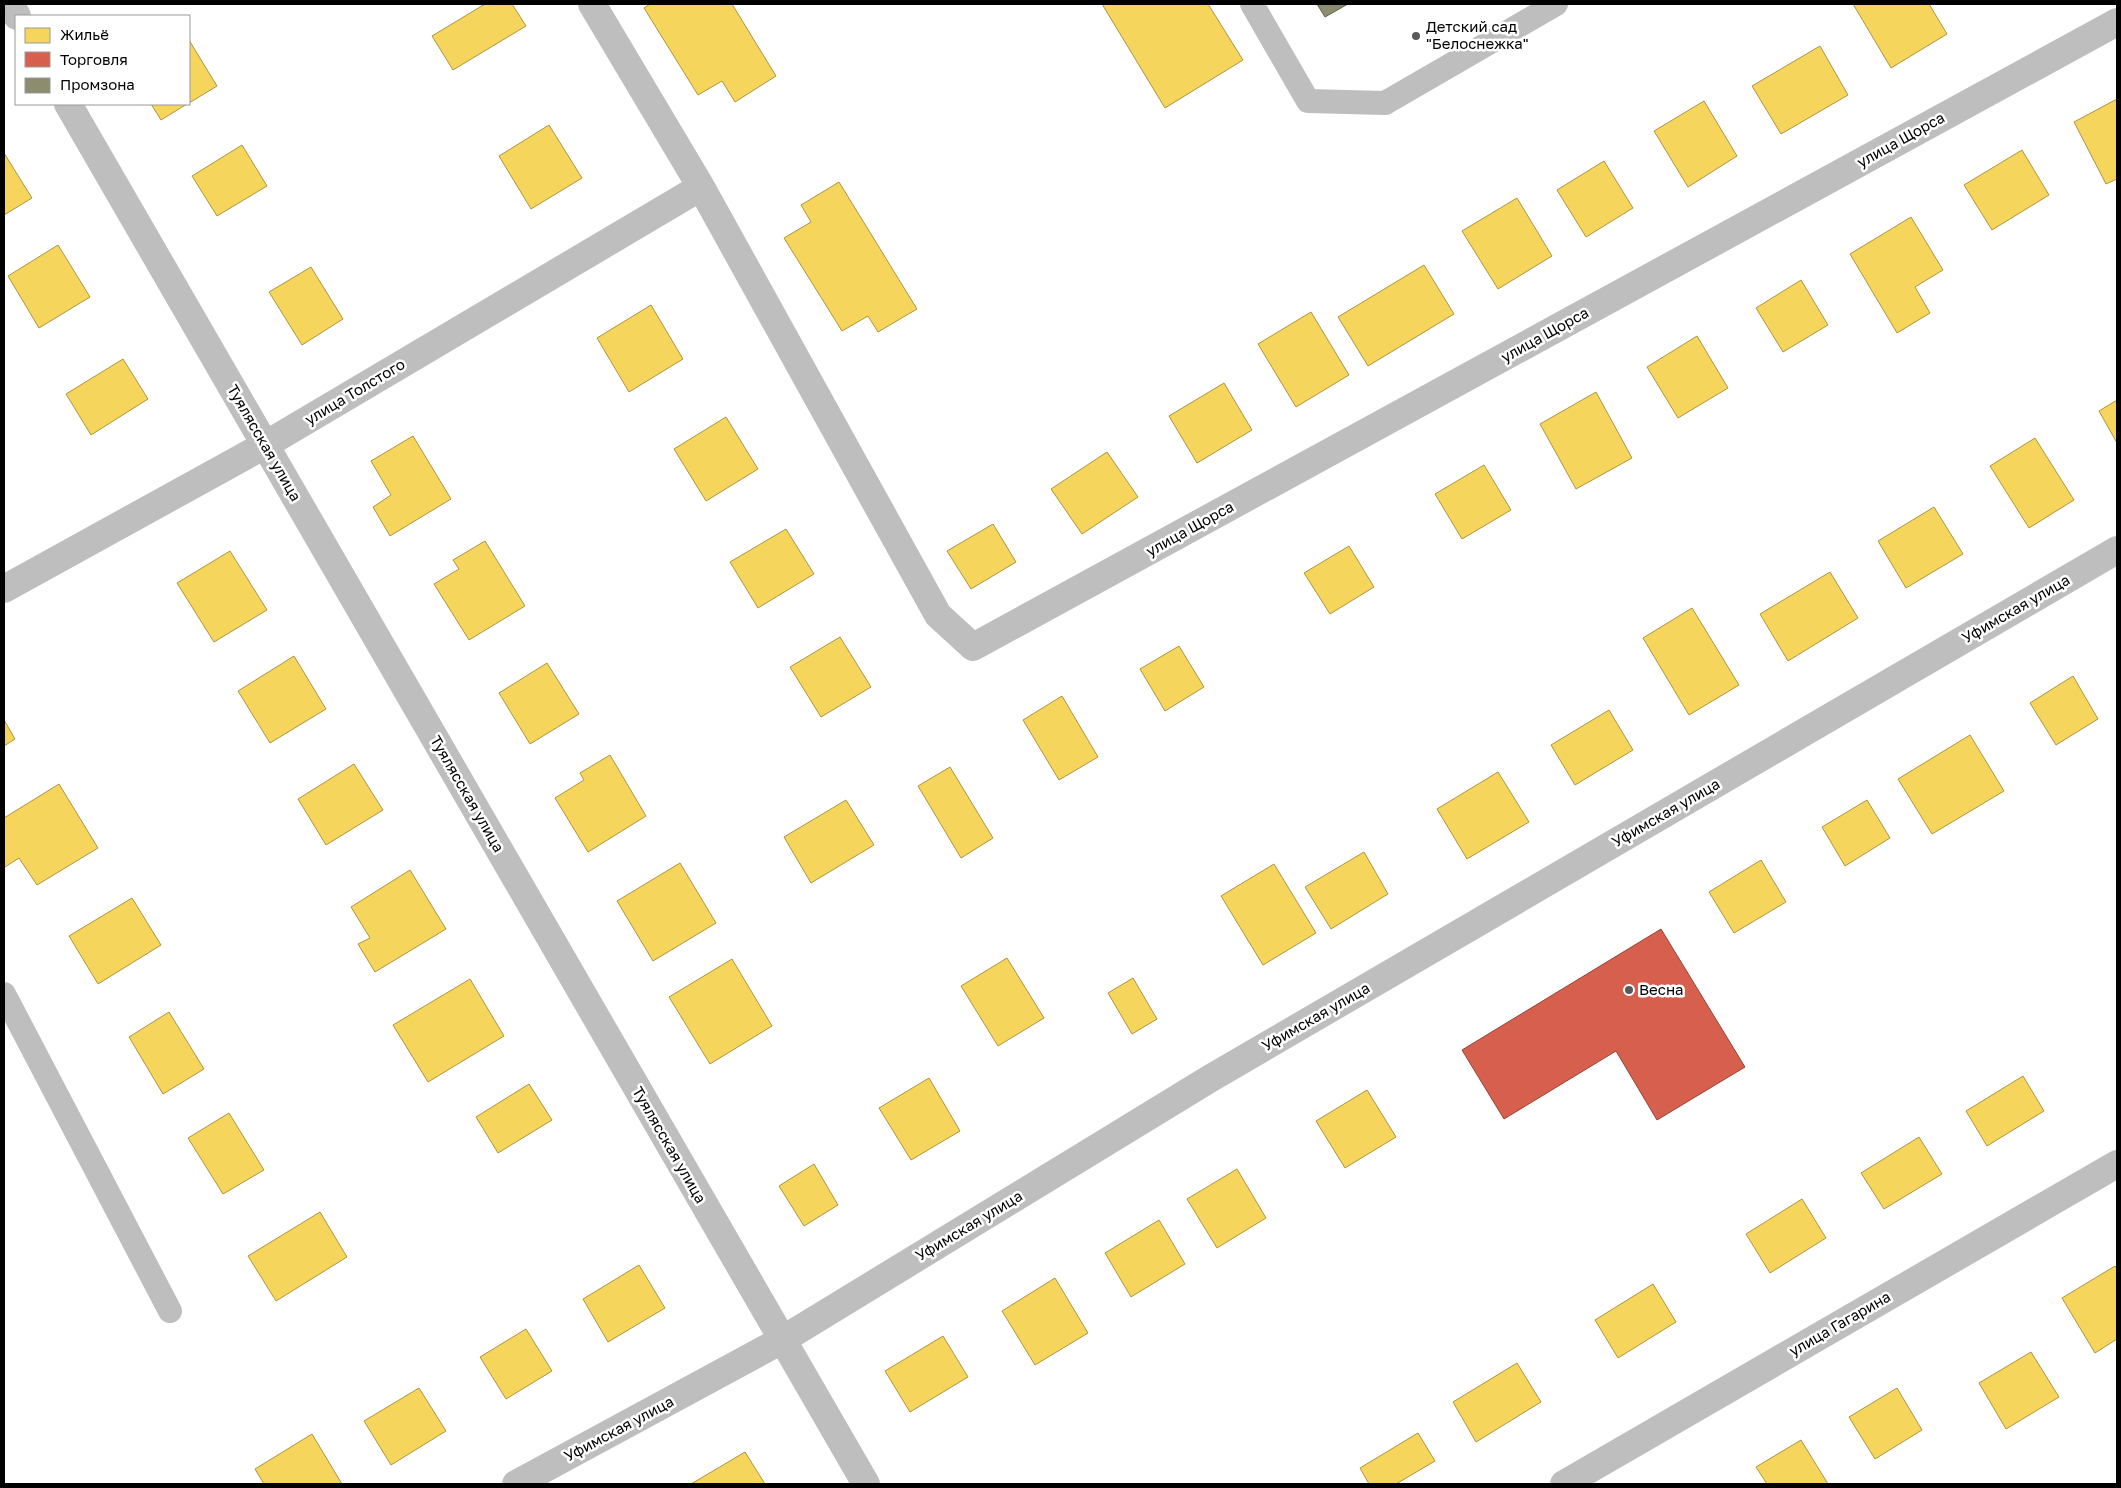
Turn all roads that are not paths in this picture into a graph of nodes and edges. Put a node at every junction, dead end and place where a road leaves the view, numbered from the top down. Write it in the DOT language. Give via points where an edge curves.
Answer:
graph roads {
  1 [pos="10,4"];
  2 [pos="592,4"];
  3 [pos="1252,4"];
  4 [pos="1556,4"];
  5 [pos="16,15"];
  6 [pos="2117,22"];
  7 [pos="69,105"];
  8 [pos="700,187"];
  9 [pos="265,445"];
  10 [pos="2117,550"];
  11 [pos="4,589"];
  12 [pos="4,994"];
  13 [pos="2117,1164"];
  14 [pos="170,1311"];
  15 [pos="782,1340"];
  16 [pos="516,1484"];
  17 [pos="866,1484"];
  18 [pos="1564,1484"];
  1 -- 5 [label="street"];
  2 -- 8 [label="street"];
  3 -- 4 [label="lane" via="1308,101 1385,103"];
  6 -- 8 [label="street, улица Щорса" via="973,648 938,615"];
  7 -- 9 [label="street, Туялясская улица"];
  8 -- 9 [label="street, улица Толстого"];
  9 -- 11 [label="street, улица Толстого"];
  9 -- 15 [label="street, Туялясская улица"];
  10 -- 15 [label="street, Уфимская улица" via="1211,1078"];
  12 -- 14 [label="lane"];
  13 -- 18 [label="street, улица Гагарина"];
  15 -- 16 [label="street, Уфимская улица"];
  15 -- 17 [label="street, Туялясская улица"];
}
